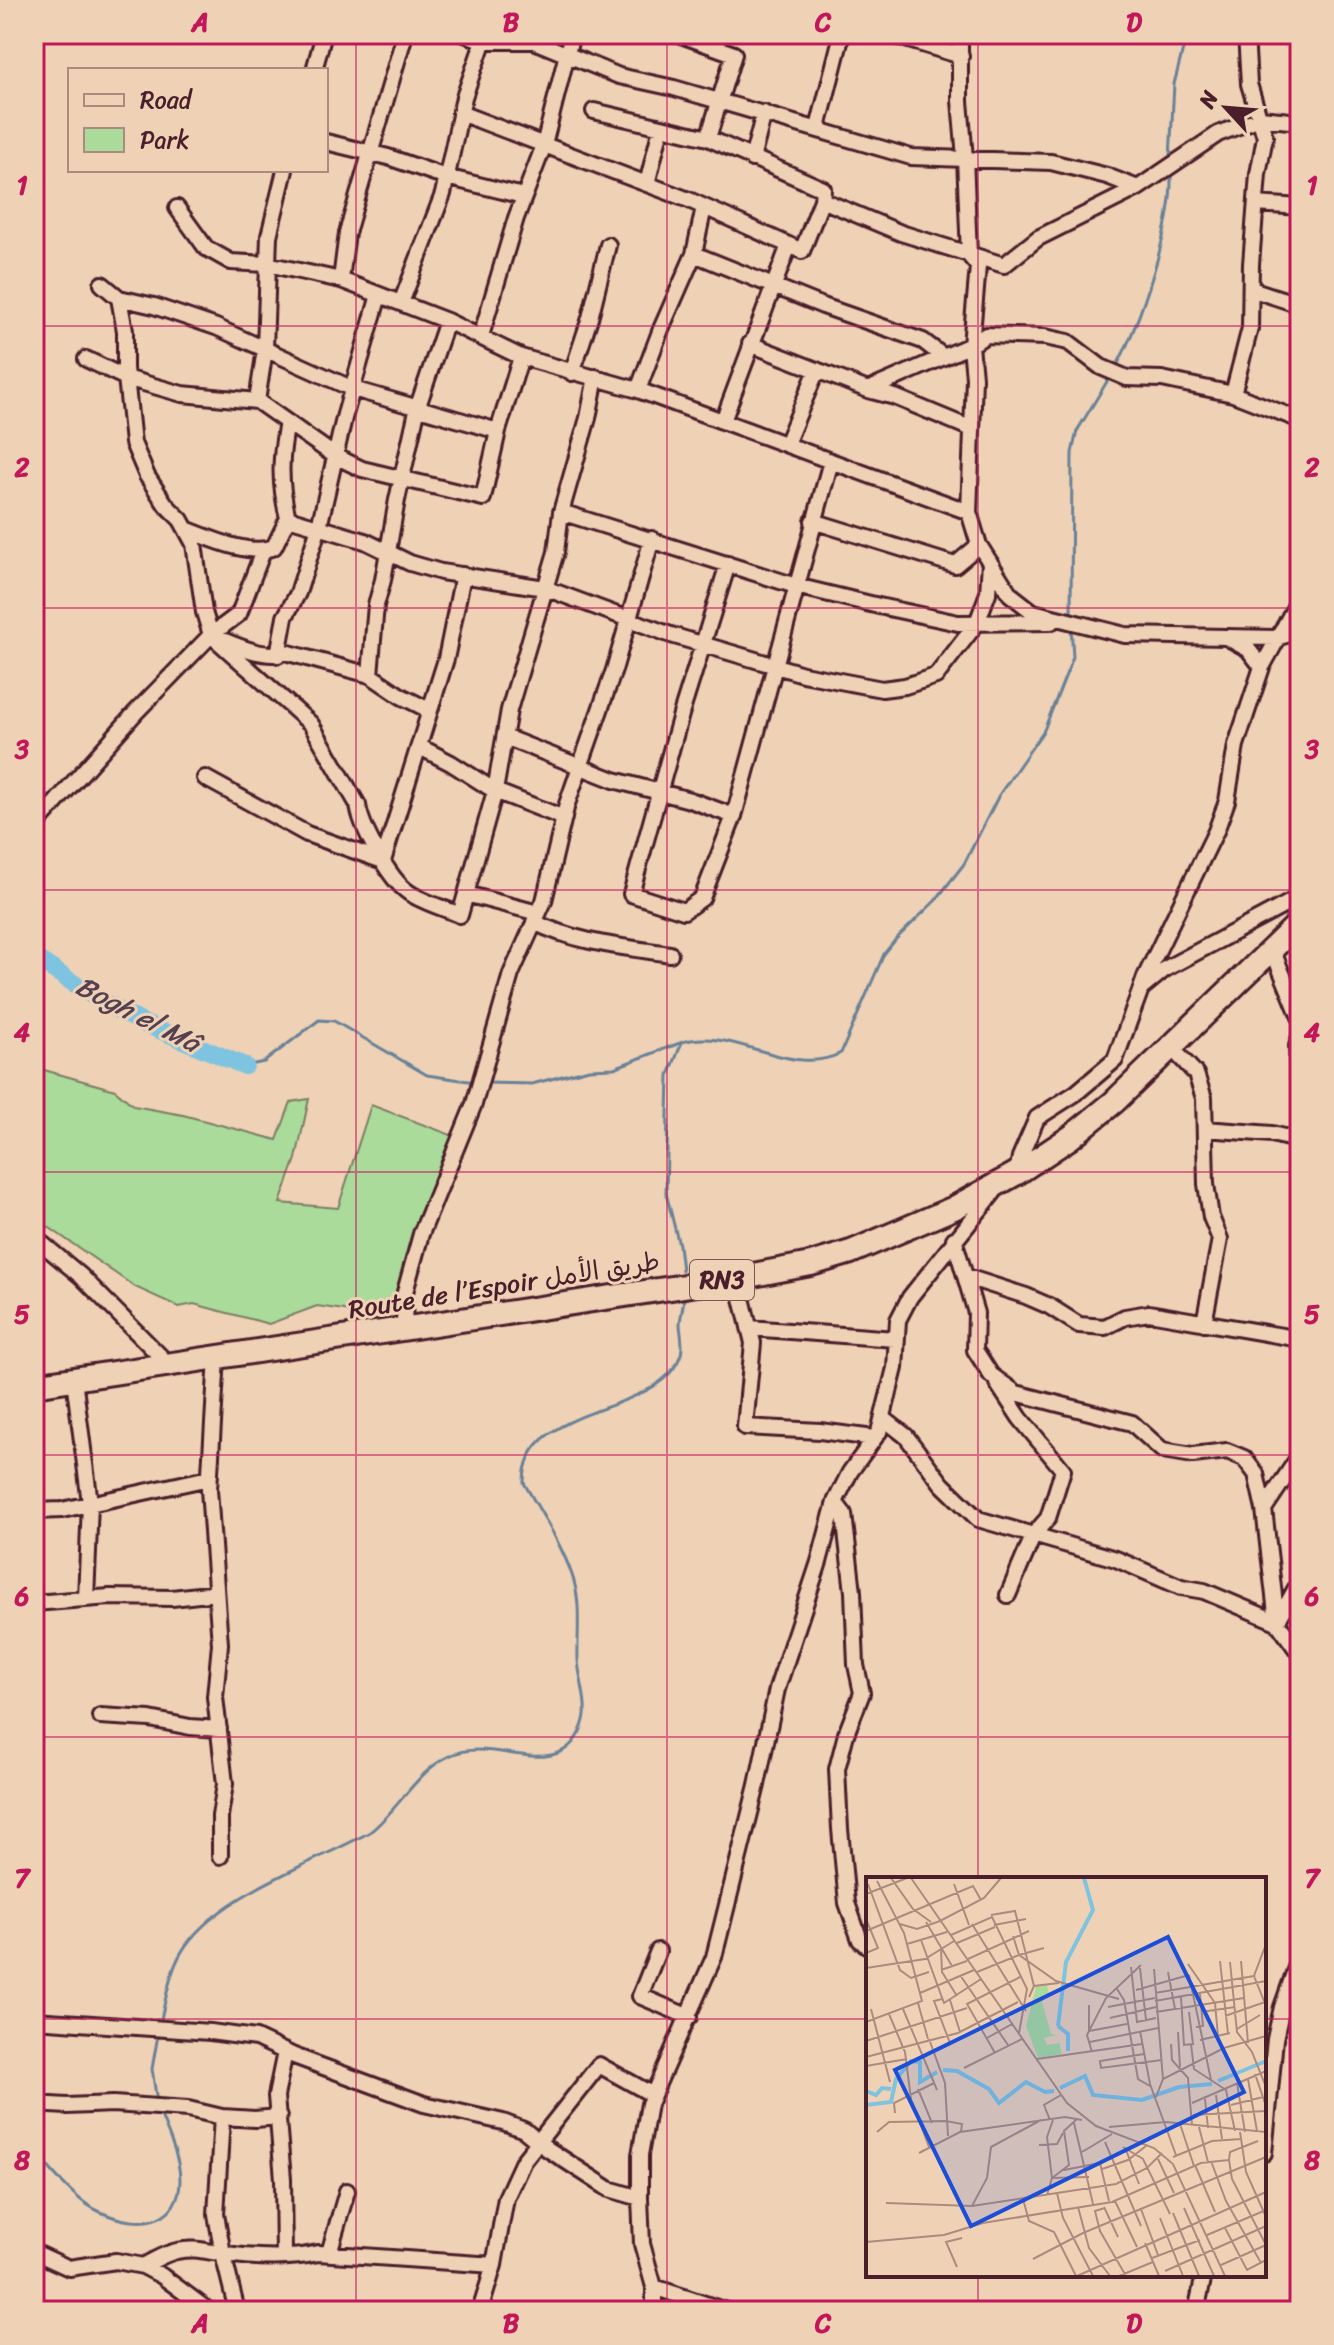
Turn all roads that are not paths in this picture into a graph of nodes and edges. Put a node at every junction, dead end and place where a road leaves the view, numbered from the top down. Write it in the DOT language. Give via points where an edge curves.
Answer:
graph roads {
  1 [pos="324,34"];
  2 [pos="405,34"];
  3 [pos="465,34"];
  4 [pos="572,34"];
  5 [pos="678,34"];
  6 [pos="842,34"];
  7 [pos="889,34"];
  8 [pos="960,34"];
  9 [pos="1246,34"];
  10 [pos="485,37"];
  11 [pos="567,54"];
  12 [pos="961,56"];
  13 [pos="315,68"];
  14 [pos="720,101"];
  15 [pos="594,111"];
  16 [pos="460,113"];
  17 [pos="764,113"];
  18 [pos="1260,118"];
  19 [pos="1300,122"];
  20 [pos="661,128"];
  21 [pos="818,128"];
  22 [pos="708,138"];
  23 [pos="328,143"];
  24 [pos="544,145"];
  25 [pos="369,153"];
  26 [pos="965,158"];
  27 [pos="752,159"];
  28 [pos="285,172"];
  29 [pos="446,177"];
  30 [pos="647,184"];
  31 [pos="1138,188"];
  32 [pos="523,196"];
  33 [pos="822,200"];
  34 [pos="1256,204"];
  35 [pos="704,207"];
  36 [pos="1300,207"];
  37 [pos="177,208"];
  38 [pos="608,245"];
  39 [pos="789,245"];
  40 [pos="694,254"];
  41 [pos="969,255"];
  42 [pos="267,264"];
  43 [pos="341,280"];
  44 [pos="102,284"];
  45 [pos="776,286"];
  46 [pos="1251,289"];
  47 [pos="379,295"];
  48 [pos="119,298"];
  49 [pos="401,303"];
  50 [pos="1300,305"];
  51 [pos="447,321"];
  52 [pos="481,336"];
  53 [pos="750,344"];
  54 [pos="971,345"];
  55 [pos="265,349"];
  56 [pos="521,357"];
  57 [pos="944,357"];
  58 [pos="86,359"];
  59 [pos="817,370"];
  60 [pos="572,373"];
  61 [pos="596,377"];
  62 [pos="126,378"];
  63 [pos="353,389"];
  64 [pos="638,390"];
  65 [pos="868,390"];
  66 [pos="1233,394"];
  67 [pos="257,401"];
  68 [pos="418,406"];
  69 [pos="1300,420"];
  70 [pos="723,421"];
  71 [pos="287,422"];
  72 [pos="972,429"];
  73 [pos="498,431"];
  74 [pos="786,444"];
  75 [pos="335,456"];
  76 [pos="831,461"];
  77 [pos="402,477"];
  78 [pos="561,512"];
  79 [pos="969,512"];
  80 [pos="288,518"];
  81 [pos="813,521"];
  82 [pos="319,527"];
  83 [pos="186,529"];
  84 [pos="652,539"];
  85 [pos="979,545"];
  86 [pos="263,551"];
  87 [pos="386,551"];
  88 [pos="990,562"];
  89 [pos="728,564"];
  90 [pos="463,575"];
  91 [pos="796,586"];
  92 [pos="545,588"];
  93 [pos="1300,598"];
  94 [pos="628,619"];
  95 [pos="1071,621"];
  96 [pos="977,623"];
  97 [pos="1300,631"];
  98 [pos="211,635"];
  99 [pos="1228,638"];
  100 [pos="1276,638"];
  101 [pos="703,644"];
  102 [pos="278,655"];
  103 [pos="775,666"];
  104 [pos="1262,667"];
  105 [pos="370,675"];
  106 [pos="429,710"];
  107 [pos="505,737"];
  108 [pos="420,747"];
  109 [pos="582,766"];
  110 [pos="205,778"];
  111 [pos="495,791"];
  112 [pos="660,794"];
  113 [pos="734,816"];
  114 [pos="564,818"];
  115 [pos="34,827"];
  116 [pos="383,861"];
  117 [pos="466,894"];
  118 [pos="1300,897"];
  119 [pos="536,918"];
  120 [pos="1300,922"];
  121 [pos="1272,949"];
  122 [pos="670,954"];
  123 [pos="1142,988"];
  124 [pos="1300,1017"];
  125 [pos="1300,1037"];
  126 [pos="1171,1047"];
  127 [pos="1298,1076"];
  128 [pos="1205,1129"];
  129 [pos="1300,1141"];
  130 [pos="1010,1178"];
  131 [pos="34,1237"];
  132 [pos="954,1239"];
  133 [pos="967,1277"];
  134 [pos="737,1278"];
  135 [pos="1204,1323"];
  136 [pos="749,1328"];
  137 [pos="404,1329"];
  138 [pos="895,1339"];
  139 [pos="1300,1339"];
  140 [pos="217,1357"];
  141 [pos="168,1364"];
  142 [pos="991,1375"];
  143 [pos="74,1379"];
  144 [pos="34,1385"];
  145 [pos="883,1418"];
  146 [pos="874,1438"];
  147 [pos="1300,1455"];
  148 [pos="209,1478"];
  149 [pos="835,1502"];
  150 [pos="90,1503"];
  151 [pos="1264,1509"];
  152 [pos="34,1511"];
  153 [pos="1034,1534"];
  154 [pos="1300,1581"];
  155 [pos="216,1593"];
  156 [pos="1008,1595"];
  157 [pos="86,1599"];
  158 [pos="34,1603"];
  159 [pos="1277,1622"];
  160 [pos="1300,1654"];
  161 [pos="100,1716"];
  162 [pos="219,1729"];
  163 [pos="220,1856"];
  164 [pos="866,1944"];
  165 [pos="658,1951"];
  166 [pos="1300,1956"];
  167 [pos="689,2017"];
  168 [pos="34,2020"];
  169 [pos="285,2052"];
  170 [pos="653,2095"];
  171 [pos="34,2104"];
  172 [pos="222,2117"];
  173 [pos="279,2117"];
  174 [pos="1266,2132"];
  175 [pos="539,2142"];
  176 [pos="347,2191"];
  177 [pos="640,2198"];
  178 [pos="34,2252"];
  179 [pos="329,2253"];
  180 [pos="223,2254"];
  181 [pos="284,2257"];
  182 [pos="494,2265"];
  183 [pos="143,2266"];
  184 [pos="1204,2277"];
  185 [pos="654,2287"];
  186 [pos="209,2311"];
  187 [pos="237,2311"];
  188 [pos="480,2311"];
  189 [pos="654,2311"];
  190 [pos="726,2311"];
  191 [pos="1196,2311"];
  1 -- 13 [label="street"];
  2 -- 25 [label="street"];
  3 -- 10 [label="street"];
  4 -- 11 [label="street"];
  5 -- 14 [label="street" via="734,54"];
  6 -- 21 [label="street"];
  7 -- 12 [label="street"];
  8 -- 12 [label="street"];
  9 -- 18 [label="street" via="1249,84"];
  10 -- 11 [label="street" via="534,41"];
  10 -- 16 [label="street"];
  11 -- 14 [label="street" via="619,76"];
  11 -- 24 [label="street"];
  12 -- 26 [label="street"];
  14 -- 17 [label="street"];
  14 -- 22 [label="street"];
  15 -- 20 [label="street"];
  16 -- 24 [label="street"];
  16 -- 29 [label="street"];
  17 -- 21 [label="street"];
  17 -- 27 [label="street"];
  18 -- 19 [label="street"];
  18 -- 31 [label="street" via="1218,134"];
  18 -- 34 [label="street" via="1265,137"];
  20 -- 22 [label="street"];
  20 -- 30 [label="street"];
  21 -- 26 [label="street" via="911,157"];
  22 -- 27 [label="street"];
  23 -- 25 [label="street"];
  24 -- 30 [label="street"];
  24 -- 32 [label="street"];
  25 -- 29 [label="street"];
  25 -- 43 [label="street" via="347,233"];
  26 -- 31 [label="street" via="1051,162"];
  26 -- 41 [label="street"];
  27 -- 33 [label="street" via="823,189"];
  28 -- 42 [label="street"];
  29 -- 32 [label="street"];
  29 -- 49 [label="street"];
  30 -- 35 [label="street"];
  31 -- 41 [label="street" via="1038,238 1004,265"];
  32 -- 52 [label="street"];
  33 -- 39 [label="street" via="802,251"];
  33 -- 41 [label="street"];
  34 -- 36 [label="street"];
  34 -- 46 [label="street"];
  35 -- 39 [label="street"];
  35 -- 40 [label="street"];
  37 -- 42 [label="street" via="206,248 231,262"];
  38 -- 60 [label="street"];
  39 -- 45 [label="street"];
  40 -- 45 [label="street"];
  40 -- 64 [label="street"];
  41 -- 54 [label="street" via="978,266"];
  42 -- 43 [label="street"];
  42 -- 55 [label="street"];
  43 -- 47 [label="street"];
  44 -- 48 [label="street"];
  45 -- 53 [label="street"];
  45 -- 57 [label="street" via="923,341"];
  46 -- 50 [label="street"];
  46 -- 66 [label="street" via="1248,345"];
  47 -- 49 [label="street"];
  47 -- 63 [label="street"];
  48 -- 55 [label="street" via="216,327"];
  48 -- 62 [label="street"];
  49 -- 51 [label="street"];
  51 -- 52 [label="street"];
  51 -- 68 [label="street"];
  52 -- 56 [label="street"];
  53 -- 59 [label="street"];
  53 -- 70 [label="street"];
  54 -- 57 [label="street"];
  54 -- 66 [label="street" via="986,335 1045,337 1068,342 1101,367 1127,378 1162,379"];
  54 -- 72 [label="street"];
  55 -- 63 [label="street"];
  55 -- 67 [label="street"];
  56 -- 60 [label="street"];
  56 -- 73 [label="street"];
  57 -- 65 [label="street"];
  58 -- 62 [label="street"];
  59 -- 65 [label="street"];
  59 -- 74 [label="street"];
  60 -- 61 [label="street"];
  61 -- 64 [label="street"];
  61 -- 78 [label="street"];
  62 -- 67 [label="street" via="182,394"];
  62 -- 83 [label="street" via="133,443 147,476"];
  63 -- 68 [label="street"];
  63 -- 75 [label="street"];
  64 -- 70 [label="street"];
  65 -- 72 [label="street"];
  66 -- 69 [label="street"];
  67 -- 71 [label="street"];
  68 -- 73 [label="street"];
  68 -- 77 [label="street"];
  70 -- 74 [label="street"];
  71 -- 75 [label="street"];
  71 -- 80 [label="street" via="280,488"];
  72 -- 79 [label="street"];
  73 -- 77 [label="street" via="483,498"];
  74 -- 76 [label="street"];
  75 -- 77 [label="street" via="362,469"];
  75 -- 82 [label="street"];
  76 -- 79 [label="street"];
  76 -- 81 [label="street"];
  77 -- 87 [label="street"];
  78 -- 84 [label="street"];
  78 -- 92 [label="street"];
  79 -- 85 [label="street"];
  80 -- 82 [label="street"];
  80 -- 86 [label="street" via="274,547"];
  81 -- 85 [label="street" via="955,565"];
  81 -- 91 [label="street"];
  82 -- 87 [label="street"];
  82 -- 102 [label="street" via="285,617"];
  83 -- 86 [label="street"];
  83 -- 98 [label="street" via="194,544"];
  84 -- 89 [label="street"];
  84 -- 94 [label="street"];
  85 -- 88 [label="street"];
  86 -- 98 [label="street" via="239,614"];
  87 -- 90 [label="street" via="410,563"];
  87 -- 105 [label="street"];
  88 -- 95 [label="street" via="1010,594 1033,612"];
  88 -- 96 [label="street" via="988,593"];
  89 -- 91 [label="street"];
  89 -- 101 [label="street"];
  90 -- 92 [label="street"];
  90 -- 106 [label="street" via="446,659"];
  91 -- 96 [label="street"];
  91 -- 103 [label="street"];
  92 -- 94 [label="street"];
  92 -- 107 [label="street"];
  93 -- 100 [label="street"];
  94 -- 101 [label="street"];
  94 -- 109 [label="street"];
  95 -- 96 [label="street"];
  95 -- 99 [label="street" via="1125,635"];
  96 -- 103 [label="street" via="936,676 905,686 882,689 841,683"];
  97 -- 100 [label="street"];
  98 -- 102 [label="street"];
  98 -- 115 [label="street"];
  98 -- 116 [label="street" via="311,724"];
  99 -- 100 [label="street"];
  99 -- 104 [label="street" via="1248,649"];
  100 -- 104 [label="street"];
  101 -- 103 [label="street"];
  101 -- 112 [label="street"];
  102 -- 105 [label="street" via="301,655"];
  103 -- 113 [label="street"];
  104 -- 123 [label="street" via="1216,831"];
  105 -- 106 [label="street"];
  106 -- 108 [label="street"];
  107 -- 109 [label="street"];
  107 -- 111 [label="street"];
  108 -- 111 [label="street"];
  108 -- 116 [label="street"];
  109 -- 112 [label="street"];
  109 -- 114 [label="street"];
  110 -- 116 [label="street" via="307,834"];
  111 -- 114 [label="street"];
  111 -- 117 [label="street"];
  112 -- 113 [label="street"];
  112 -- 113 [label="street" via="631,894 684,911 702,898"];
  114 -- 119 [label="street"];
  116 -- 117 [label="street" via="407,891 460,915"];
  117 -- 119 [label="street"];
  118 -- 123 [label="street" via="1165,969"];
  119 -- 122 [label="street" via="556,933"];
  119 -- 137 [label="street" via="511,974 459,1144 421,1234 405,1292"];
  120 -- 121 [label="highway, Route de l’Espoir طريق الأمل / RN3"];
  121 -- 124 [label="street"];
  121 -- 126 [label="highway, Route de l’Espoir طريق الأمل / RN3"];
  123 -- 130 [label="street" via="1115,1060 1037,1118"];
  125 -- 127 [label="street"];
  126 -- 128 [label="street" via="1196,1074 1204,1098"];
  126 -- 130 [label="highway, Route de l’Espoir طريق الأمل / RN3" via="1114,1102"];
  128 -- 129 [label="street"];
  128 -- 135 [label="street" via="1206,1184 1220,1239"];
  130 -- 132 [label="street"];
  130 -- 134 [label="highway, Route de l’Espoir طريق الأمل / RN3" via="851,1252"];
  131 -- 141 [label="street" via="81,1276"];
  132 -- 133 [label="street"];
  132 -- 138 [label="street" via="910,1297"];
  133 -- 135 [label="street" via="1026,1296 1079,1325 1105,1327 1149,1313"];
  133 -- 142 [label="street" via="976,1313 975,1350"];
  134 -- 136 [label="street"];
  134 -- 137 [label="highway, Route de l’Espoir طريق الأمل / RN3"];
  135 -- 139 [label="street"];
  136 -- 138 [label="street"];
  136 -- 146 [label="street" via="753,1343 745,1427"];
  137 -- 140 [label="highway, Route de l’Espoir طريق الأمل / RN3"];
  138 -- 145 [label="street" via="895,1368"];
  140 -- 141 [label="highway, Route de l’Espoir طريق الأمل / RN3"];
  140 -- 148 [label="street"];
  141 -- 143 [label="highway, Route de l’Espoir طريق الأمل / RN3"];
  142 -- 151 [label="street" via="1016,1393 1132,1423 1162,1450 1193,1455 1227,1451 1244,1458 1256,1474"];
  142 -- 153 [label="street" via="1063,1470 1048,1518"];
  143 -- 144 [label="highway, Route de l’Espoir طريق الأمل / RN3"];
  143 -- 150 [label="street"];
  145 -- 146 [label="street"];
  145 -- 153 [label="street" via="906,1436 942,1484 978,1519"];
  146 -- 149 [label="street"];
  147 -- 151 [label="street"];
  148 -- 150 [label="street"];
  148 -- 155 [label="street"];
  149 -- 164 [label="street" via="844,1514 862,1693 837,1769 840,1829 847,1903"];
  149 -- 167 [label="street" via="777,1689 727,1915"];
  150 -- 152 [label="street"];
  150 -- 157 [label="street"];
  151 -- 159 [label="street"];
  153 -- 156 [label="street"];
  153 -- 159 [label="street" via="1116,1559"];
  154 -- 159 [label="street"];
  155 -- 157 [label="street"];
  155 -- 162 [label="street"];
  157 -- 158 [label="street"];
  159 -- 160 [label="street"];
  161 -- 162 [label="street"];
  162 -- 163 [label="street" via="225,1784"];
  165 -- 167 [label="street" via="640,1996"];
  166 -- 174 [label="street" via="1275,2039"];
  167 -- 170 [label="street"];
  168 -- 169 [label="street" via="210,2032 256,2038"];
  169 -- 173 [label="street" via="276,2096"];
  169 -- 175 [label="street" via="424,2104 503,2122"];
  170 -- 175 [label="street" via="599,2065"];
  170 -- 177 [label="street" via="640,2155"];
  171 -- 172 [label="street" via="158,2106"];
  172 -- 173 [label="street"];
  172 -- 180 [label="street" via="216,2214"];
  173 -- 181 [label="street"];
  175 -- 177 [label="street" via="609,2189"];
  175 -- 182 [label="street" via="523,2161 506,2198"];
  176 -- 179 [label="street"];
  177 -- 185 [label="street" via="642,2244"];
  178 -- 183 [label="street" via="69,2268 116,2261"];
  179 -- 181 [label="street"];
  179 -- 182 [label="street"];
  180 -- 181 [label="street"];
  180 -- 183 [label="street" via="201,2248 173,2251"];
  180 -- 187 [label="street"];
  182 -- 188 [label="street"];
  183 -- 186 [label="street"];
  184 -- 191 [label="street"];
  185 -- 189 [label="street"];
  185 -- 190 [label="street"];
}
